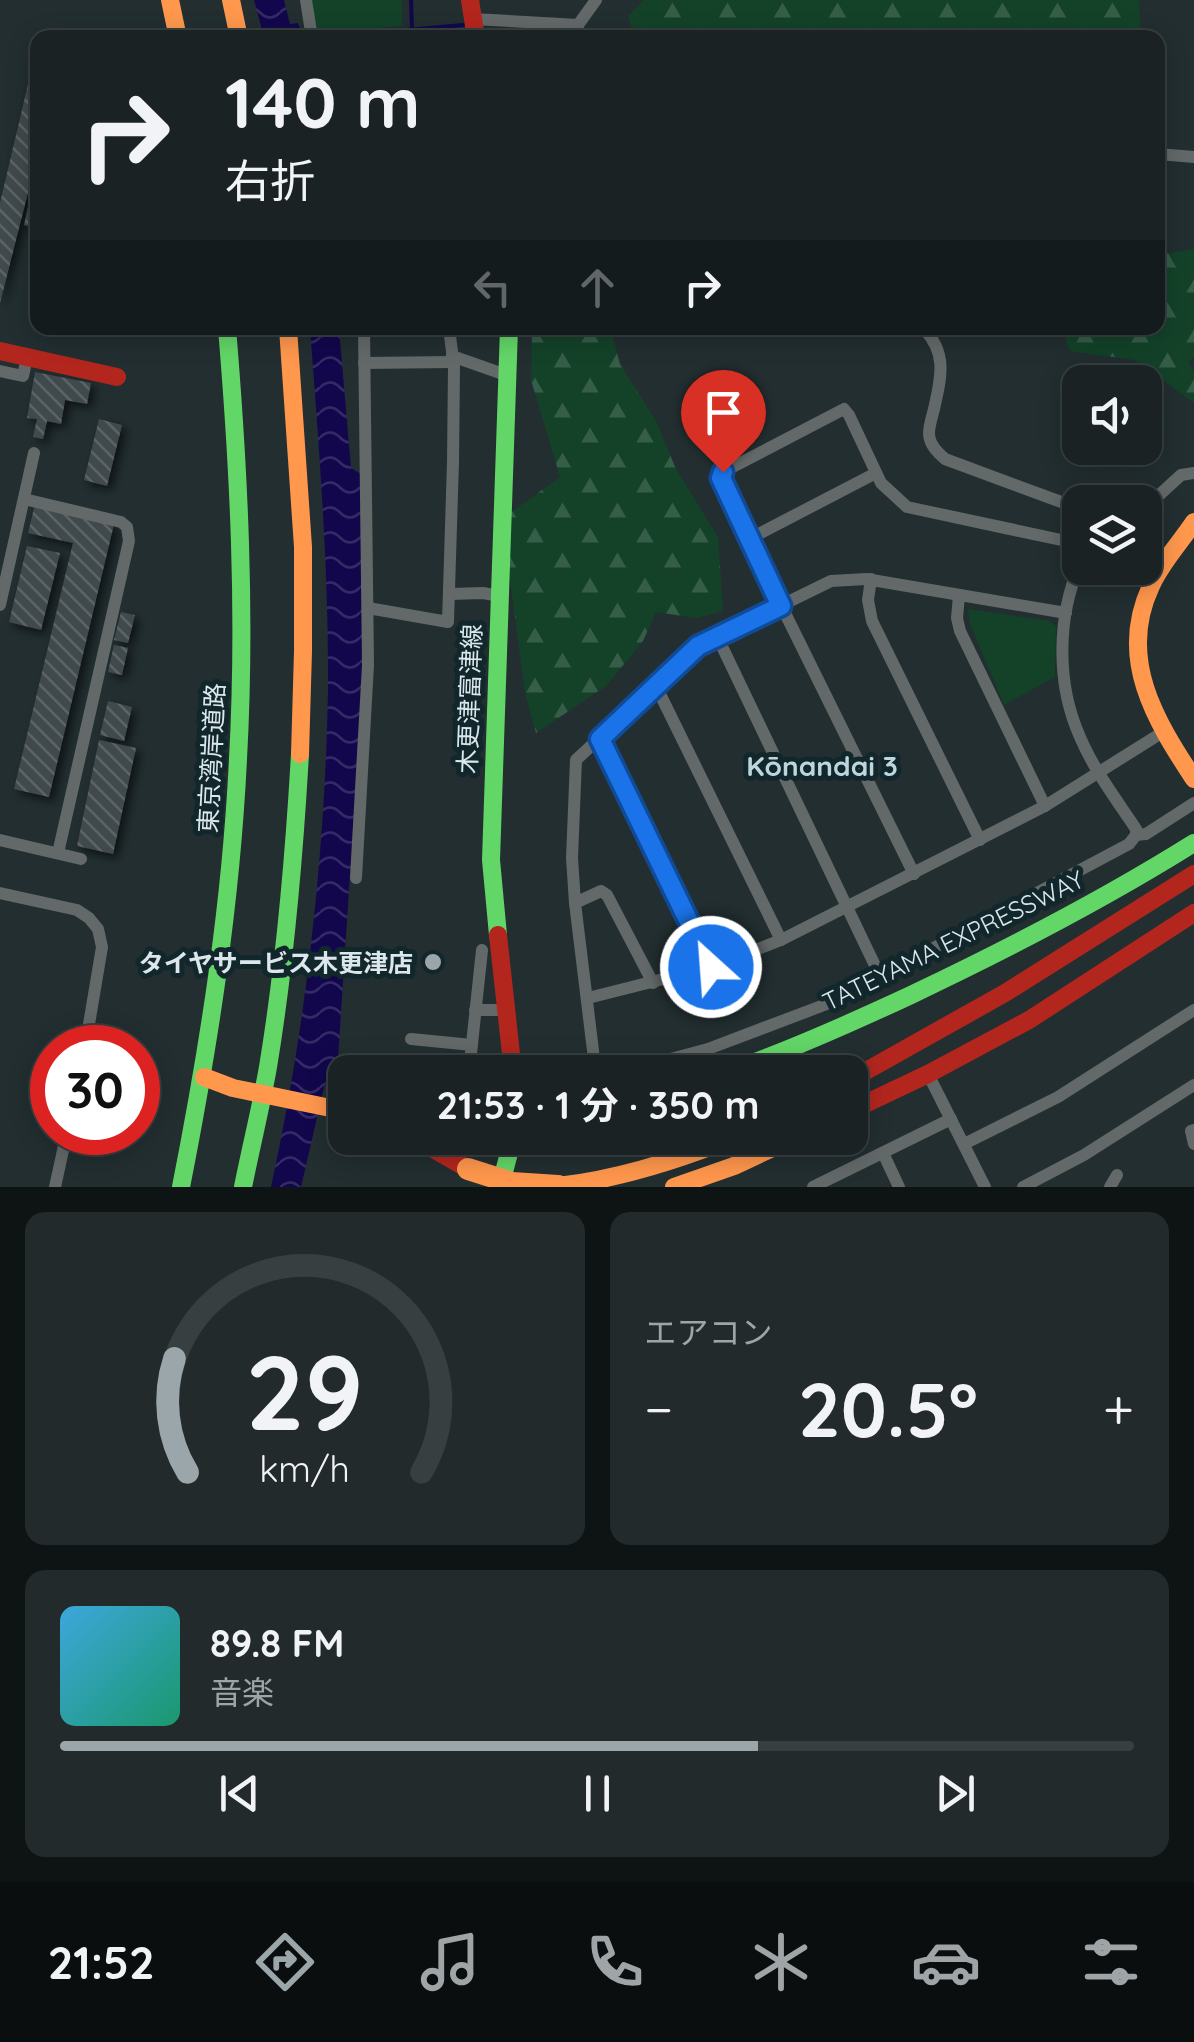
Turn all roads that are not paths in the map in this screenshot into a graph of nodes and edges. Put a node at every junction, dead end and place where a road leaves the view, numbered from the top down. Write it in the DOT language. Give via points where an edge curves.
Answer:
graph roads {
  1 [pos="170,0"];
  2 [pos="231,0"];
  3 [pos="306,0"];
  4 [pos="596,0"];
  5 [pos="474,23"];
  6 [pos="176,30"];
  7 [pos="238,30"];
  8 [pos="311,30"];
  9 [pos="547,30"];
  10 [pos="580,30"];
  11 [pos="1165,155"];
  12 [pos="1194,157"];
  13 [pos="228,335"];
  14 [pos="289,335"];
  15 [pos="364,335"];
  16 [pos="450,335"];
  17 [pos="509,335"];
  18 [pos="930,335"];
  19 [pos="0,351"];
  20 [pos="28,357"];
  21 [pos="453,359"];
  22 [pos="364,363"];
  23 [pos="0,371"];
  24 [pos="506,375"];
  25 [pos="117,377"];
  26 [pos="34,454"];
  27 [pos="1194,472"];
  28 [pos="876,473"];
  29 [pos="1162,492"];
  30 [pos="24,498"];
  31 [pos="1062,502"];
  32 [pos="1194,522"];
  33 [pos="750,539"];
  34 [pos="1062,540"];
  35 [pos="1162,568"];
  36 [pos="871,580"];
  37 [pos="1074,585"];
  38 [pos="1151,585"];
  39 [pos="450,594"];
  40 [pos="960,595"];
  41 [pos="500,596"];
  42 [pos="0,605"];
  43 [pos="781,606"];
  44 [pos="368,608"];
  45 [pos="1066,613"];
  46 [pos="717,636"];
  47 [pos="656,686"];
  48 [pos="1163,732"];
  49 [pos="600,739"];
  50 [pos="1099,774"];
  51 [pos="1194,779"];
  52 [pos="1194,803"];
  53 [pos="1045,806"];
  54 [pos="1136,836"];
  55 [pos="0,840"];
  56 [pos="980,840"];
  57 [pos="1194,843"];
  58 [pos="58,852"];
  59 [pos="80,860"];
  60 [pos="914,874"];
  61 [pos="1194,874"];
  62 [pos="356,878"];
  63 [pos="0,893"];
  64 [pos="575,903"];
  65 [pos="848,908"];
  66 [pos="1194,913"];
  67 [pos="781,940"];
  68 [pos="482,950"];
  69 [pos="711,967"];
  70 [pos="880,978"];
  71 [pos="653,983"];
  72 [pos="588,998"];
  73 [pos="475,1010"];
  74 [pos="509,1010"];
  75 [pos="1194,1010"];
  76 [pos="89,1025"];
  77 [pos="411,1039"];
  78 [pos="472,1044"];
  79 [pos="471,1055"];
  80 [pos="512,1055"];
  81 [pos="771,1055"];
  82 [pos="868,1070"];
  83 [pos="928,1074"];
  84 [pos="204,1077"];
  85 [pos="1194,1085"];
  86 [pos="275,1091"];
  87 [pos="328,1102"];
  88 [pos="868,1102"];
  89 [pos="951,1120"];
  90 [pos="1194,1130"];
  91 [pos="964,1144"];
  92 [pos="1194,1144"];
  93 [pos="882,1154"];
  94 [pos="62,1155"];
  95 [pos="444,1155"];
  96 [pos="508,1155"];
  97 [pos="688,1155"];
  98 [pos="758,1155"];
  99 [pos="688,1185"];
  100 [pos="558,1186"];
  101 [pos="55,1187"];
  102 [pos="181,1187"];
  103 [pos="243,1187"];
  104 [pos="500,1187"];
  105 [pos="814,1187"];
  106 [pos="900,1187"];
  107 [pos="986,1187"];
  108 [pos="1024,1187"];
  1 -- 6 [label="main road"];
  2 -- 7 [label="main road"];
  3 -- 8 [label="street"];
  4 -- 10 [label="street"];
  5 -- 9 [label="street"];
  11 -- 12 [label="street"];
  13 -- 84 [label="main road, 東京湾岸道路" via="242,544 242,705 232,866"];
  14 -- 86 [label="main road" via="303,544 302,704"];
  15 -- 22 [label="street"];
  16 -- 21 [label="street"];
  17 -- 24 [label="main road, 木更津富津線"];
  18 -- 31 [label="street" via="942,365 929,433 937,452"];
  19 -- 20 [label="main road"];
  20 -- 23 [label="street" via="24,376"];
  20 -- 25 [label="main road"];
  21 -- 22 [label="street"];
  21 -- 24 [label="street"];
  21 -- 39 [label="street"];
  22 -- 44 [label="street"];
  24 -- 41 [label="main road, 木更津富津線"];
  26 -- 30 [label="street"];
  27 -- 29 [label="street"];
  28 -- 33 [label="street"];
  28 -- 33 [label="street" via="844,409 743,460 721,478"];
  28 -- 34 [label="street" via="907,506"];
  30 -- 42 [label="street"];
  30 -- 58 [label="street" via="122,522 129,541"];
  32 -- 35 [label="main road"];
  33 -- 43 [label="street"];
  36 -- 40 [label="street"];
  36 -- 43 [label="street" via="831,581"];
  36 -- 56 [label="street" via="872,621"];
  37 -- 45 [label="street"];
  38 -- 48 [label="main road" via="1138,648 1142,686"];
  39 -- 41 [label="street"];
  39 -- 44 [label="street" via="448,622"];
  40 -- 45 [label="street"];
  40 -- 53 [label="street" via="960,631"];
  41 -- 74 [label="main road, 木更津富津線" via="491,860"];
  43 -- 46 [label="street"];
  43 -- 60 [label="street"];
  44 -- 62 [label="street"];
  45 -- 50 [label="street" via="1062,645 1070,707"];
  46 -- 47 [label="street"];
  46 -- 65 [label="street"];
  47 -- 49 [label="street"];
  47 -- 67 [label="street"];
  48 -- 50 [label="street"];
  48 -- 51 [label="main road"];
  49 -- 64 [label="street" via="576,760"];
  49 -- 69 [label="street"];
  50 -- 53 [label="street"];
  50 -- 54 [label="street"];
  52 -- 54 [label="street"];
  53 -- 56 [label="street"];
  54 -- 70 [label="street"];
  55 -- 58 [label="street"];
  56 -- 60 [label="street"];
  57 -- 81 [label="main road, TATEYAMA EXPRESSWAY" via="1062,921"];
  58 -- 59 [label="street"];
  60 -- 65 [label="street"];
  61 -- 82 [label="main road"];
  63 -- 76 [label="street" via="77,910 98,929 102,947"];
  64 -- 71 [label="street" via="601,891 607,895"];
  64 -- 72 [label="street"];
  65 -- 67 [label="street"];
  65 -- 70 [label="street"];
  66 -- 83 [label="main road" via="1051,1007"];
  67 -- 69 [label="street"];
  68 -- 73 [label="street"];
  69 -- 71 [label="street"];
  70 -- 72 [label="street" via="708,1048 604,1072 596,1068"];
  71 -- 72 [label="street"];
  73 -- 74 [label="street"];
  73 -- 78 [label="street"];
  74 -- 80 [label="main road, 木更津富津線"];
  75 -- 91 [label="street" via="1058,1097"];
  77 -- 78 [label="street"];
  78 -- 79 [label="street"];
  83 -- 88 [label="main road"];
  83 -- 89 [label="street"];
  84 -- 86 [label="main road" via="233,1088"];
  84 -- 102 [label="main road, 東京湾岸道路"];
  85 -- 108 [label="street"];
  86 -- 87 [label="main road"];
  86 -- 103 [label="main road"];
  89 -- 91 [label="street"];
  89 -- 93 [label="street"];
  90 -- 92 [label="street"];
  91 -- 107 [label="street"];
  93 -- 105 [label="street"];
  93 -- 106 [label="street"];
  94 -- 101 [label="street"];
  95 -- 100 [label="main road, bridge" via="517,1185"];
  96 -- 104 [label="main road"];
  97 -- 100 [label="main road"];
  98 -- 99 [label="main road"];
}
